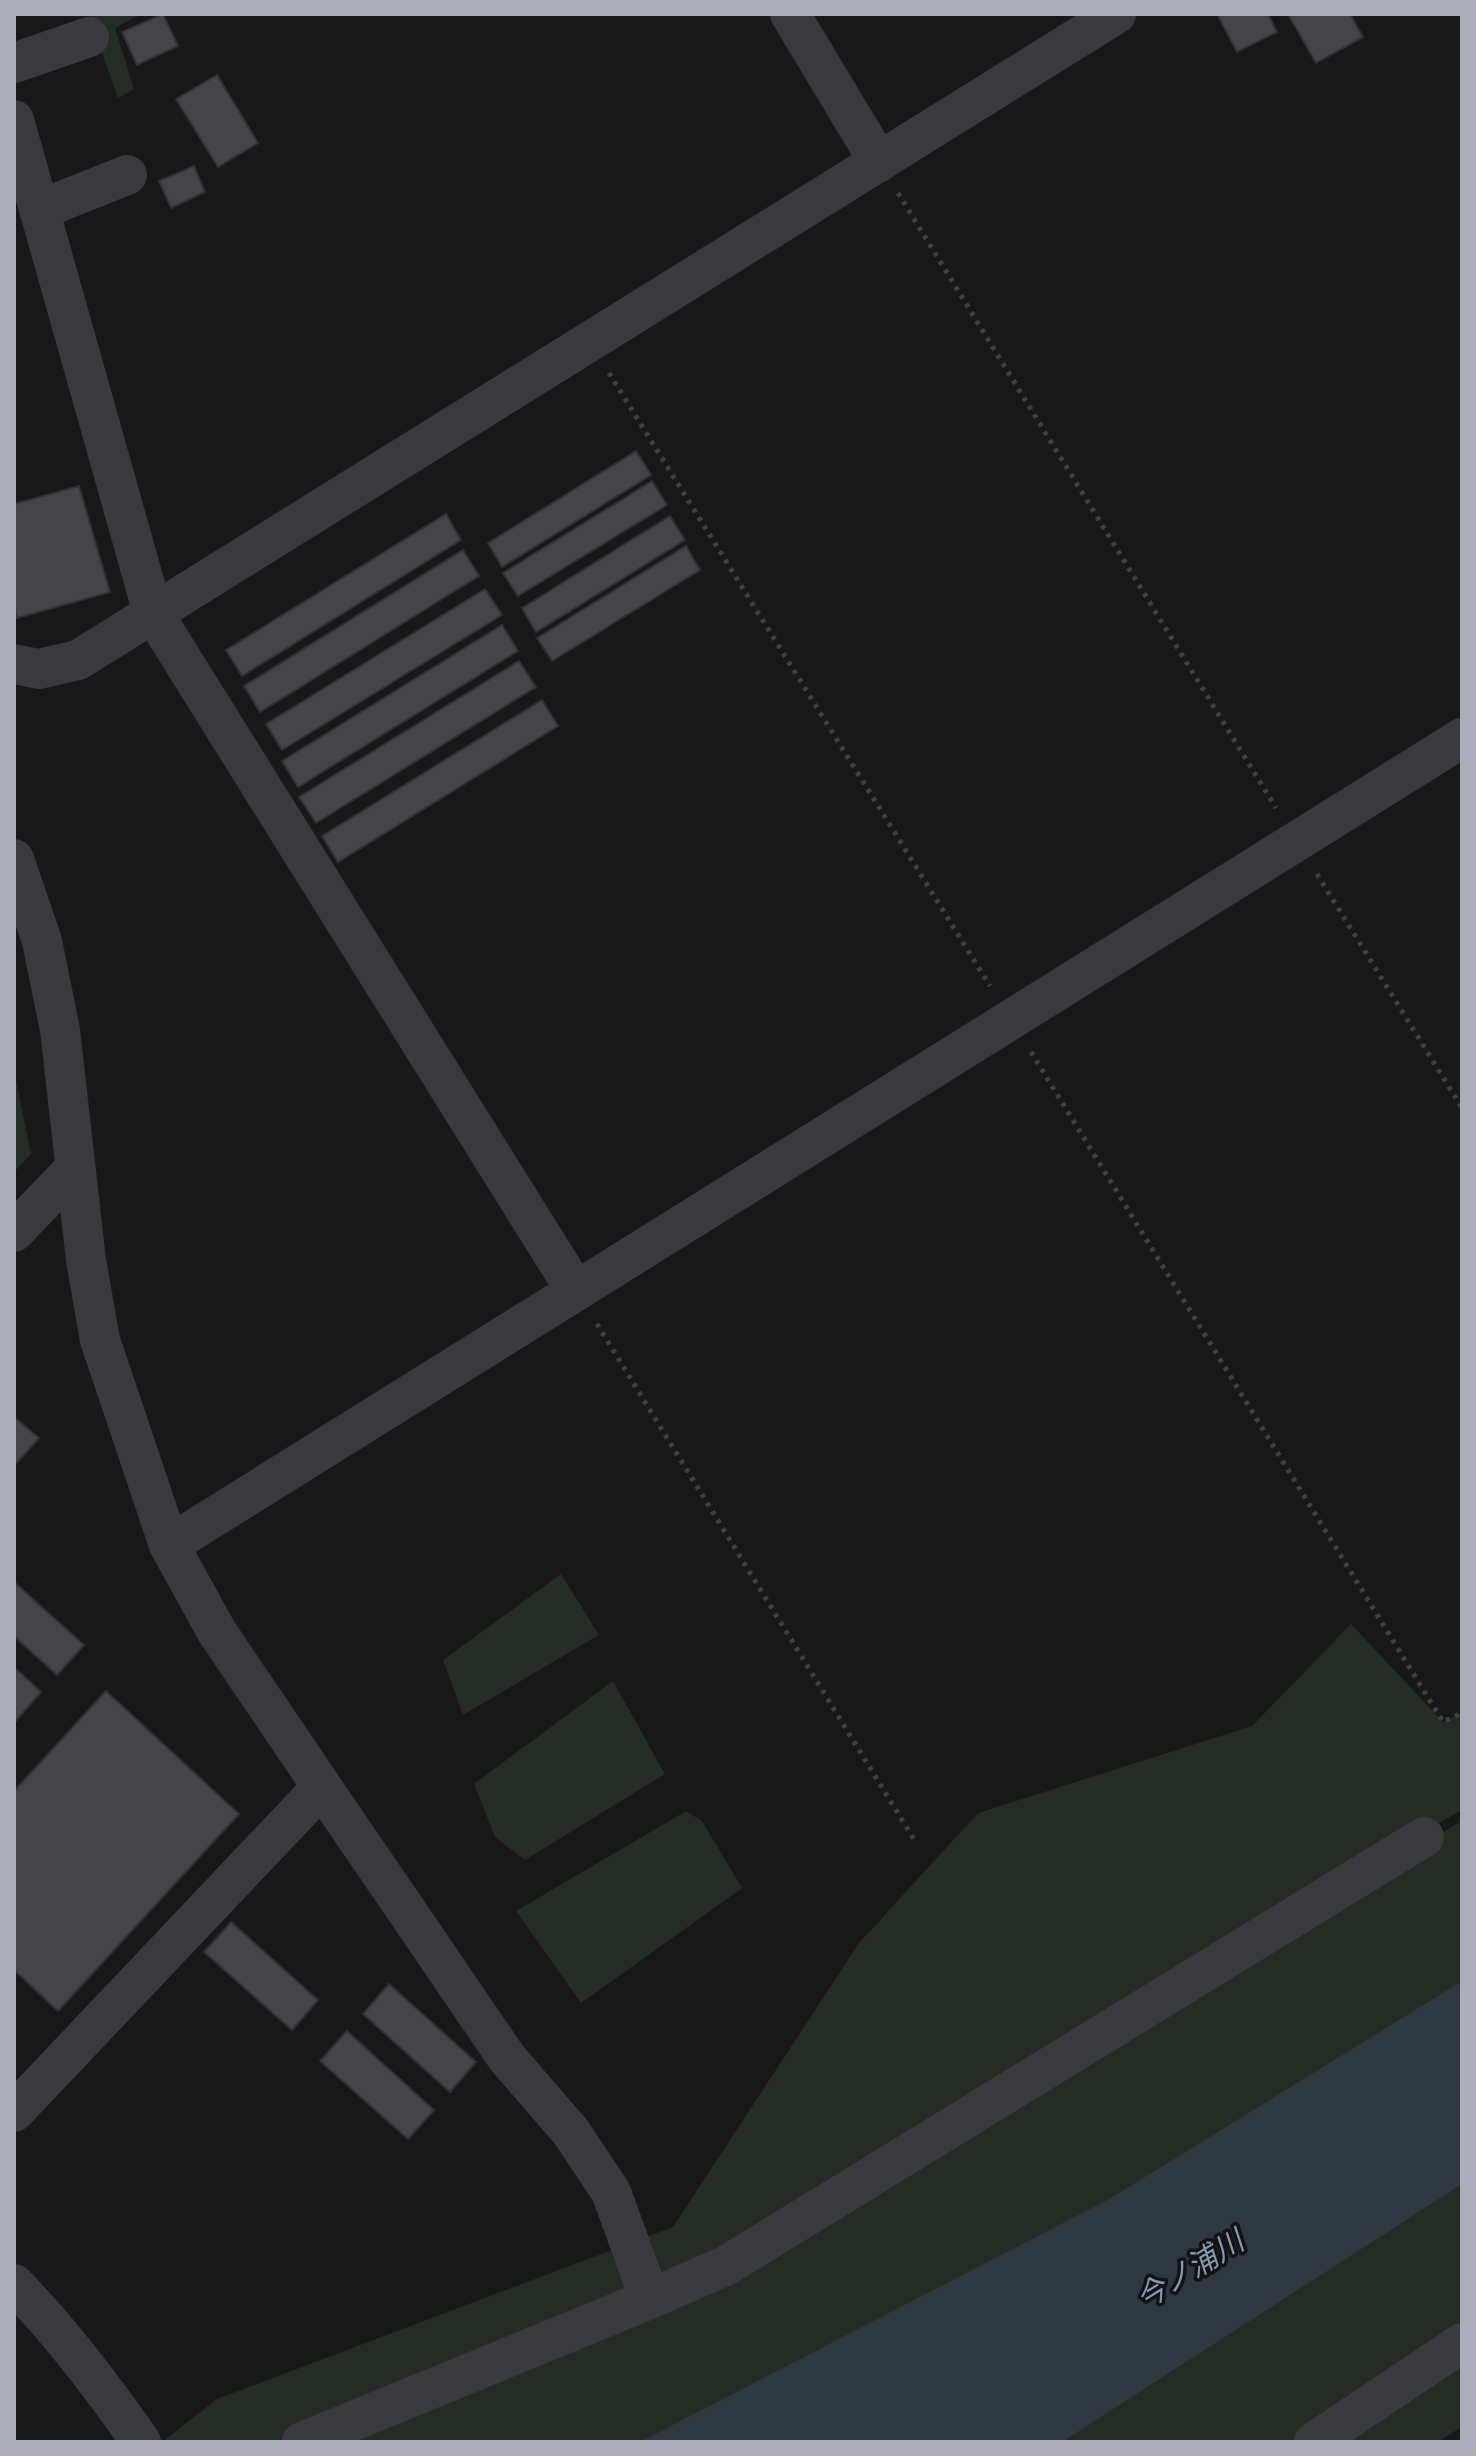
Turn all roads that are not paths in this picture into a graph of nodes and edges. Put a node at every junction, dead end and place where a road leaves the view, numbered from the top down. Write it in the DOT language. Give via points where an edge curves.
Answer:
graph roads {
  1 [pos="790,14"];
  2 [pos="1116,14"];
  3 [pos="89,37"];
  4 [pos="14,63"];
  5 [pos="14,120"];
  6 [pos="879,162"];
  7 [pos="127,175"];
  8 [pos="39,210"];
  9 [pos="153,613"];
  10 [pos="14,664"];
  11 [pos="1462,738"];
  12 [pos="14,859"];
  13 [pos="75,1168"];
  14 [pos="14,1232"];
  15 [pos="576,1291"];
  16 [pos="169,1545"];
  17 [pos="322,1787"];
  18 [pos="1424,1837"];
  19 [pos="14,2112"];
  20 [pos="14,2284"];
  21 [pos="650,2299"];
  22 [pos="1462,2343"];
  23 [pos="141,2442"];
  24 [pos="302,2442"];
  25 [pos="1314,2442"];
  1 -- 6 [label="street"];
  2 -- 6 [label="street"];
  3 -- 4 [label="street"];
  5 -- 8 [label="street"];
  6 -- 9 [label="street"];
  7 -- 8 [label="street"];
  8 -- 9 [label="street"];
  9 -- 10 [label="street" via="78,660 39,669"];
  9 -- 15 [label="street"];
  11 -- 15 [label="street"];
  12 -- 13 [label="street" via="42,941 60,1030"];
  13 -- 14 [label="street"];
  13 -- 16 [label="street" via="100,1340"];
  15 -- 16 [label="street"];
  16 -- 17 [label="street" via="217,1632"];
  17 -- 19 [label="street"];
  17 -- 21 [label="street" via="507,2058 571,2132 611,2192"];
  18 -- 21 [label="street" via="727,2265"];
  20 -- 23 [label="street" via="51,2322"];
  21 -- 24 [label="street"];
  22 -- 25 [label="street"];
}
